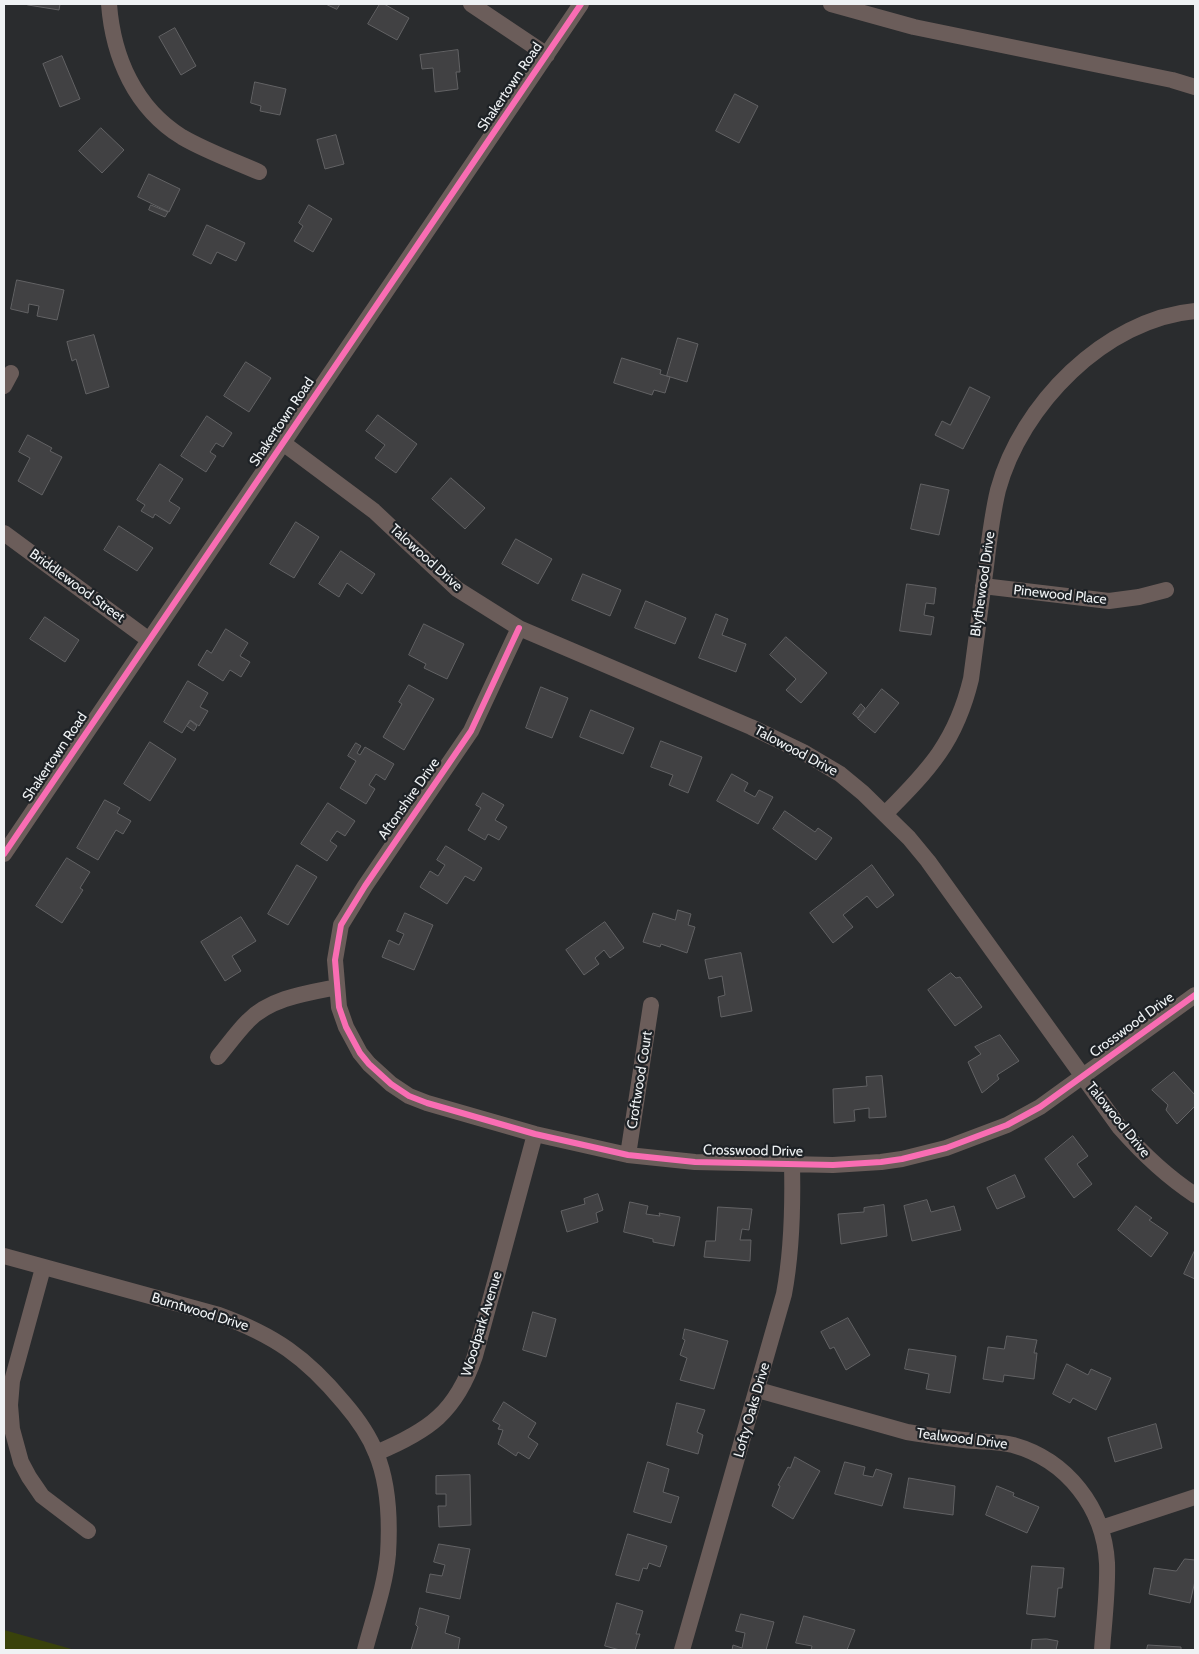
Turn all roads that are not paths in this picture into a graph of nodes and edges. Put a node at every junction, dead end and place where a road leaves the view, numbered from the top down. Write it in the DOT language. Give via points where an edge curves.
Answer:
graph roads {
  1 [pos="109,4"];
  2 [pos="471,4"];
  3 [pos="581,4"];
  4 [pos="831,4"];
  5 [pos="547,55"];
  6 [pos="1195,87"];
  7 [pos="259,172"];
  8 [pos="1195,311"];
  9 [pos="283,442"];
  10 [pos="4,533"];
  11 [pos="983,586"];
  12 [pos="1166,590"];
  13 [pos="520,628"];
  14 [pos="150,640"];
  15 [pos="886,813"];
  16 [pos="5,848"];
  17 [pos="337,987"];
  18 [pos="1195,995"];
  19 [pos="652,1005"];
  20 [pos="218,1057"];
  21 [pos="1083,1076"];
  22 [pos="535,1134"];
  23 [pos="628,1155"];
  24 [pos="792,1164"];
  25 [pos="1195,1195"];
  26 [pos="4,1256"];
  27 [pos="43,1268"];
  28 [pos="758,1390"];
  29 [pos="376,1453"];
  30 [pos="1194,1497"];
  31 [pos="1101,1528"];
  32 [pos="88,1531"];
  33 [pos="365,1650"];
  34 [pos="682,1650"];
  35 [pos="1102,1650"];
  1 -- 7 [label="street" via="120,60 141,99 157,117 197,145"];
  2 -- 5 [label="street"];
  3 -- 5 [label="street, Shakertown Road"];
  4 -- 6 [label="street" via="914,27"];
  5 -- 9 [label="street, Shakertown Road"];
  8 -- 11 [label="street, Blythewood Drive" via="1143,323 1105,344 1068,375 1042,405 1023,433 998,490"];
  9 -- 13 [label="street, Talowood Drive" via="374,511 457,589"];
  9 -- 14 [label="street, Shakertown Road"];
  10 -- 14 [label="street, Briddlewood Street"];
  11 -- 12 [label="street, Pinewood Place" via="1109,601"];
  11 -- 15 [label="street, Blythewood Drive" via="971,679 953,732 931,766"];
  13 -- 15 [label="street, Talowood Drive" via="803,752 840,774"];
  13 -- 17 [label="street, Aftonshire Drive" via="472,731 341,924 335,960"];
  14 -- 16 [label="street, Shakertown Road"];
  15 -- 21 [label="street, Talowood Drive" via="928,861"];
  17 -- 20 [label="street" via="298,994 268,1007 249,1020"];
  17 -- 22 [label="street, Crosswood Drive" via="339,1007 352,1040 369,1064 391,1084 427,1104"];
  18 -- 21 [label="street, Crosswood Drive"];
  19 -- 23 [label="street, Croftwood Court"];
  21 -- 24 [label="street, Crosswood Drive" via="1040,1107 1007,1125 946,1148 881,1162"];
  21 -- 25 [label="street, Talowood Drive" via="1138,1148"];
  22 -- 23 [label="street, Crosswood Drive"];
  22 -- 29 [label="street, Woodpark Avenue" via="475,1356 465,1381 429,1426"];
  23 -- 24 [label="street, Crosswood Drive" via="695,1162"];
  24 -- 28 [label="street, Lofty Oaks Drive" via="788,1272"];
  26 -- 27 [label="street, Burntwood Drive"];
  27 -- 29 [label="street, Burntwood Drive" via="218,1315 270,1337 326,1380 356,1417"];
  27 -- 32 [label="street" via="12,1381 12,1429 21,1462 42,1496"];
  28 -- 31 [label="street, Tealwood Drive" via="907,1432 1001,1443 1028,1450 1054,1464 1073,1482 1089,1503"];
  28 -- 34 [label="street, Lofty Oaks Drive"];
  29 -- 33 [label="street" via="385,1486 388,1554 382,1590"];
  30 -- 31 [label="street"];
  31 -- 35 [label="street, Tealwood Drive" via="1107,1562"];
}
